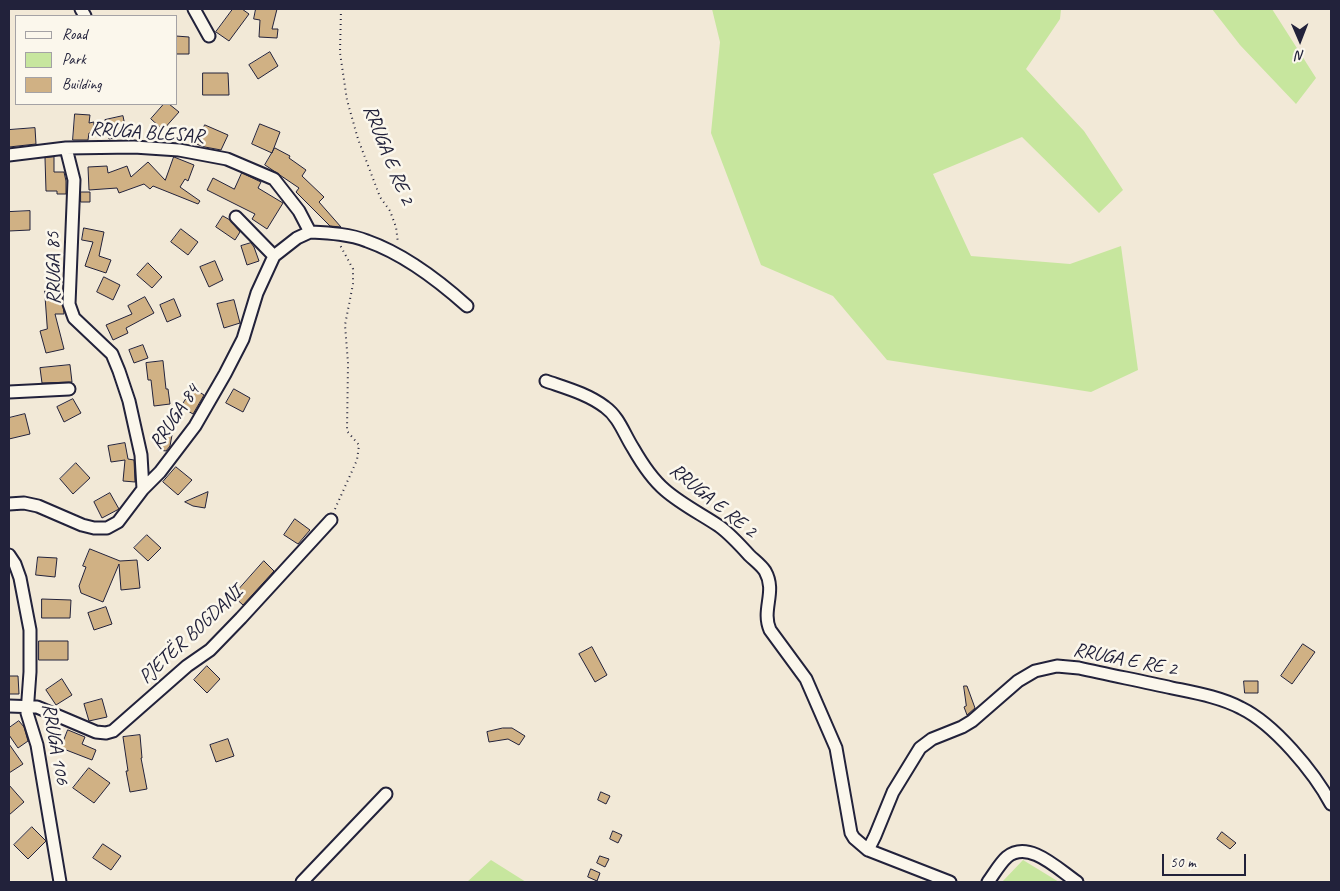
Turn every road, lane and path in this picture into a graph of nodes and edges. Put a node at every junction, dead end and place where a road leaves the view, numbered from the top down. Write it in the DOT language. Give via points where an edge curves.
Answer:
graph roads {
  1 [pos="194,9"];
  2 [pos="341,9"];
  3 [pos="209,36"];
  4 [pos="66,148"];
  5 [pos="9,155"];
  6 [pos="236,217"];
  7 [pos="310,232"];
  8 [pos="335,234"];
  9 [pos="398,255"];
  10 [pos="274,256"];
  11 [pos="467,306"];
  12 [pos="546,381"];
  13 [pos="69,389"];
  14 [pos="9,392"];
  15 [pos="143,489"];
  16 [pos="9,505"];
  17 [pos="331,520"];
  18 [pos="9,555"];
  19 [pos="9,706"];
  20 [pos="28,706"];
  21 [pos="386,794"];
  22 [pos="1331,804"];
  23 [pos="868,850"];
  24 [pos="60,882"];
  25 [pos="302,882"];
  26 [pos="950,882"];
  27 [pos="988,882"];
  28 [pos="1076,882"];
  1 -- 3 [label="street"];
  2 -- 9 [label="path, RRUGA E RE 2" via="340,53 347,100 380,197 396,227"];
  4 -- 5 [label="street, RRUGA BLESAR"];
  4 -- 7 [label="street, RRUGA BLESAR" via="170,149 227,159 274,179 299,211"];
  4 -- 15 [label="street, RRUGA 85" via="74,180 69,304 74,318 112,354 119,371 141,454"];
  6 -- 10 [label="street"];
  7 -- 8 [label="street"];
  7 -- 10 [label="street, RRUGA 84"];
  8 -- 9 [label="street" via="366,240"];
  8 -- 17 [label="path" via="353,269 345,325 347,431 359,445 357,460"];
  9 -- 11 [label="street"];
  10 -- 15 [label="street, RRUGA 84" via="257,293 243,340 225,374 195,426"];
  12 -- 23 [label="street, RRUGA E RE 2" via="588,396 606,407 665,490 721,528 765,570 770,591 766,622 800,670 836,748 851,833"];
  13 -- 14 [label="street"];
  15 -- 16 [label="street, RRUGA 84" via="118,522 107,528 82,525 38,506 24,503"];
  17 -- 20 [label="street, PJETËR BOGDANI" via="210,650 113,731 96,732"];
  18 -- 20 [label="street, RRUGA 106" via="20,578 30,630"];
  19 -- 20 [label="street, PJETËR BOGDANI"];
  20 -- 24 [label="street, RRUGA 106" via="27,713 38,745"];
  21 -- 25 [label="street"];
  22 -- 23 [label="street, RRUGA E RE 2" via="1324,790 1287,744 1265,722 1242,708 1216,698 1057,666 1035,671 1018,681 972,721 920,748 893,792"];
  23 -- 26 [label="street"];
  27 -- 28 [label="street" via="1007,857 1019,851 1030,851"];
}
